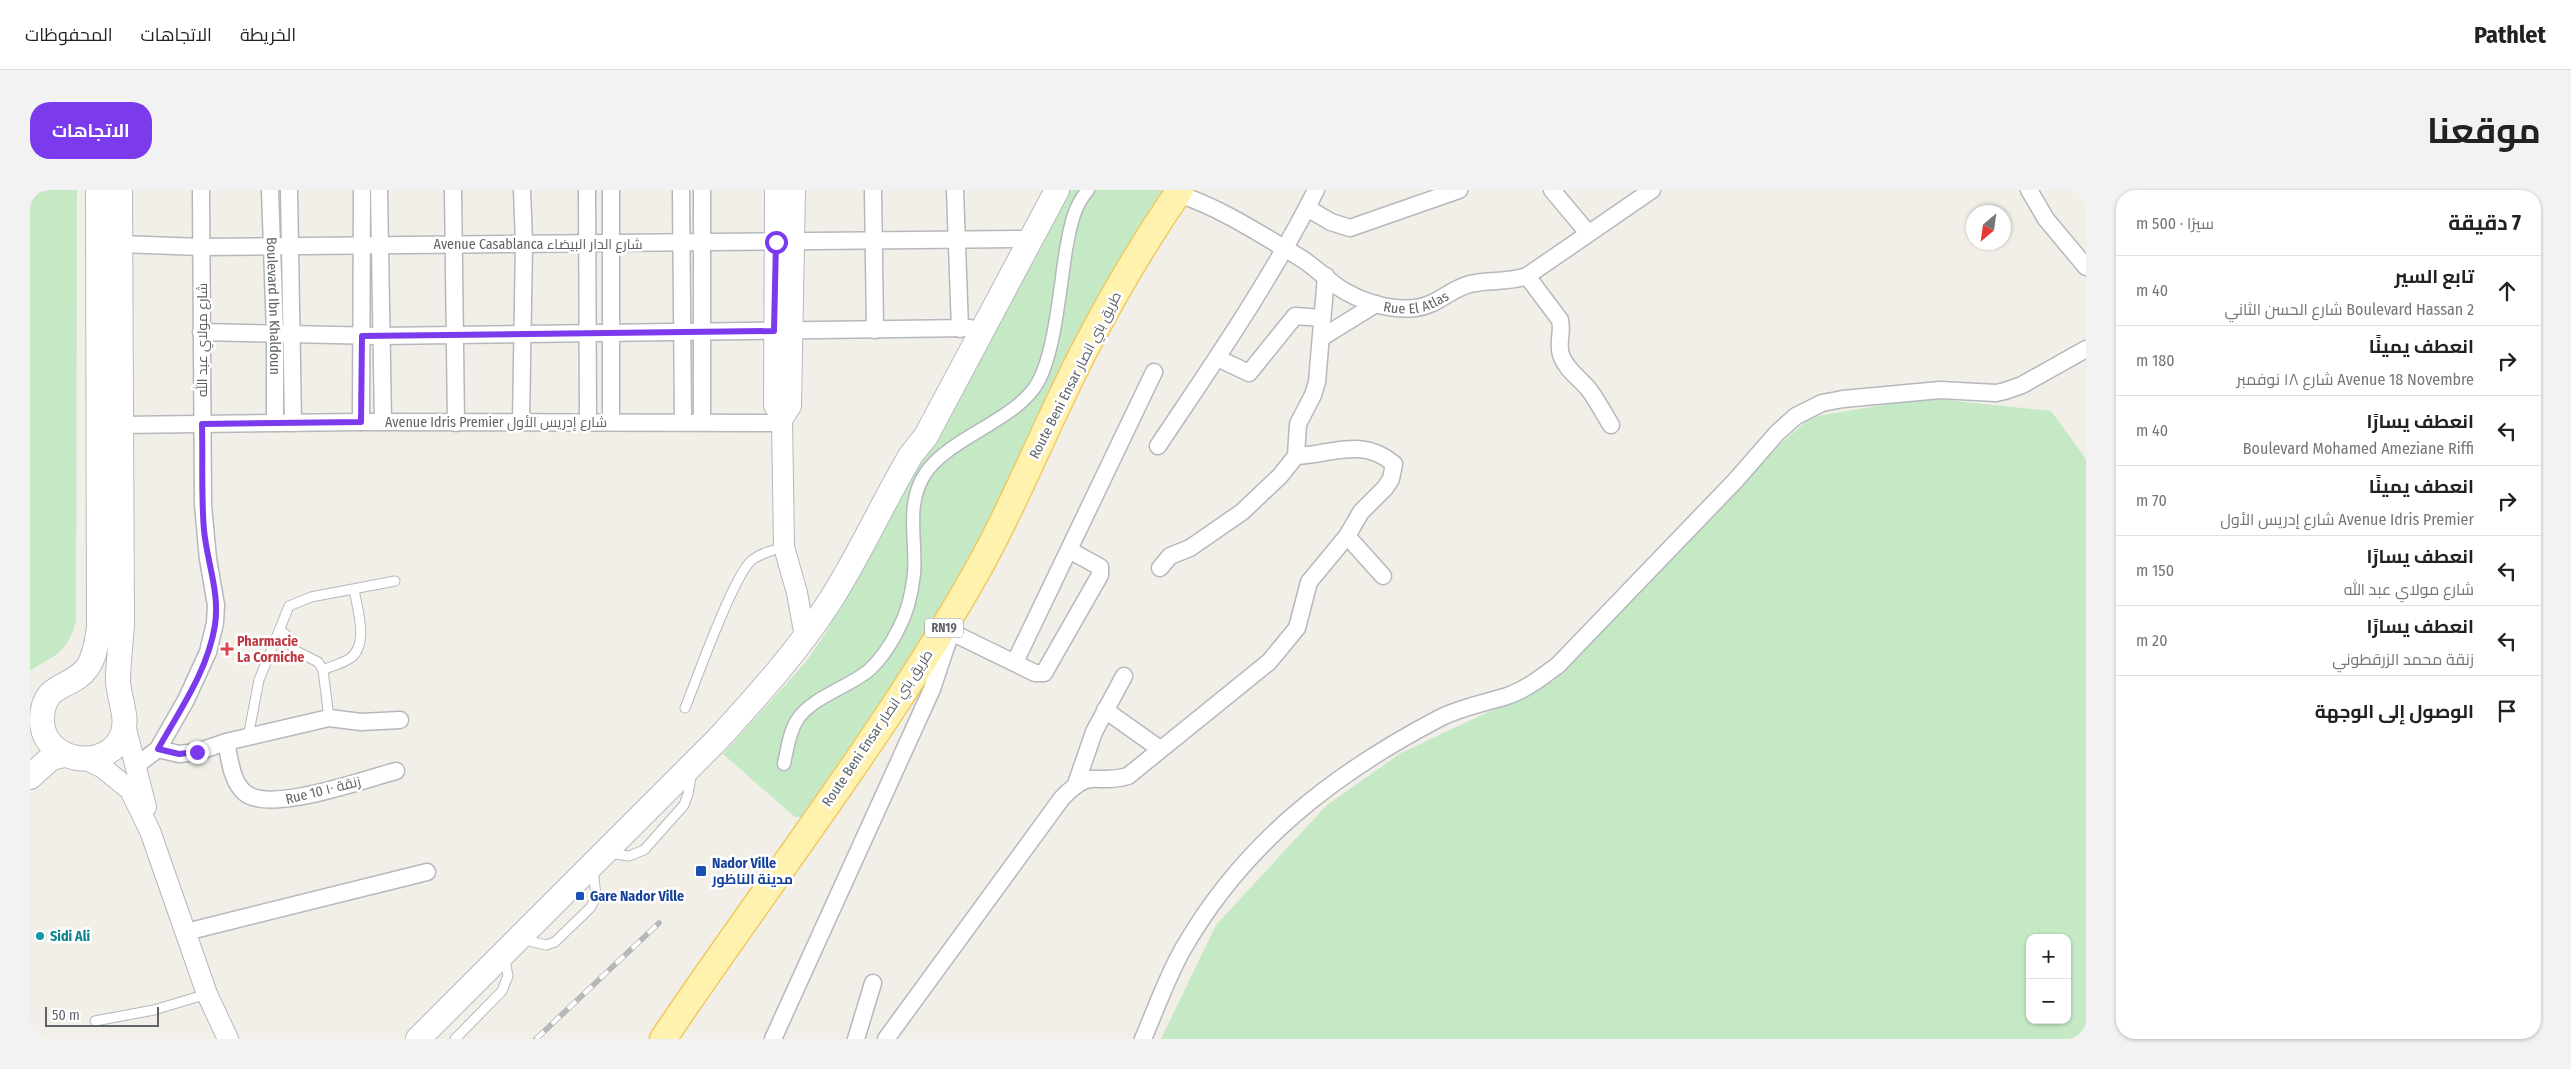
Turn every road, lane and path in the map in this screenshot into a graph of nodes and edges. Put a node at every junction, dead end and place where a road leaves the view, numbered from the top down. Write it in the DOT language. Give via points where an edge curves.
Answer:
graph roads {
  1 [pos="98,190"];
  2 [pos="120,190"];
  3 [pos="201,190"];
  4 [pos="270,190"];
  5 [pos="289,190"];
  6 [pos="362,190"];
  7 [pos="379,190"];
  8 [pos="453,190"];
  9 [pos="522,190"];
  10 [pos="587,190"];
  11 [pos="610,190"];
  12 [pos="681,190"];
  13 [pos="702,190"];
  14 [pos="775,190"];
  15 [pos="794,190"];
  16 [pos="873,190"];
  17 [pos="955,190"];
  18 [pos="1046,190"];
  19 [pos="1057,190"];
  20 [pos="1088,190"];
  21 [pos="1316,190"];
  22 [pos="1459,190"];
  23 [pos="1552,190"];
  24 [pos="1652,190"];
  25 [pos="2030,190"];
  26 [pos="1179,192"];
  27 [pos="1307,208"];
  28 [pos="1588,232"];
  29 [pos="1020,239"];
  30 [pos="874,241"];
  31 [pos="957,241"];
  32 [pos="785,242"];
  33 [pos="524,243"];
  34 [pos="681,243"];
  35 [pos="702,243"];
  36 [pos="120,244"];
  37 [pos="587,244"];
  38 [pos="611,244"];
  39 [pos="379,245"];
  40 [pos="454,245"];
  41 [pos="271,246"];
  42 [pos="289,246"];
  43 [pos="362,246"];
  44 [pos="201,247"];
  45 [pos="1285,249"];
  46 [pos="2086,268"];
  47 [pos="1326,276"];
  48 [pos="1526,276"];
  49 [pos="1376,304"];
  50 [pos="1322,318"];
  51 [pos="965,329"];
  52 [pos="876,330"];
  53 [pos="783,331"];
  54 [pos="201,332"];
  55 [pos="702,332"];
  56 [pos="611,333"];
  57 [pos="682,333"];
  58 [pos="283,334"];
  59 [pos="523,334"];
  60 [pos="588,334"];
  61 [pos="455,335"];
  62 [pos="362,336"];
  63 [pos="381,336"];
  64 [pos="1321,338"];
  65 [pos="2086,349"];
  66 [pos="1218,358"];
  67 [pos="1154,372"];
  68 [pos="782,421"];
  69 [pos="361,422"];
  70 [pos="383,422"];
  71 [pos="521,422"];
  72 [pos="588,422"];
  73 [pos="611,422"];
  74 [pos="683,422"];
  75 [pos="702,422"];
  76 [pos="275,423"];
  77 [pos="293,423"];
  78 [pos="456,423"];
  79 [pos="202,424"];
  80 [pos="121,425"];
  81 [pos="1611,425"];
  82 [pos="1158,446"];
  83 [pos="911,455"];
  84 [pos="1296,456"];
  85 [pos="1347,536"];
  86 [pos="784,547"];
  87 [pos="1069,550"];
  88 [pos="1160,568"];
  89 [pos="1383,576"];
  90 [pos="395,581"];
  91 [pos="969,585"];
  92 [pos="354,589"];
  93 [pos="280,630"];
  94 [pos="951,632"];
  95 [pos="805,637"];
  96 [pos="1015,662"];
  97 [pos="323,670"];
  98 [pos="1124,676"];
  99 [pos="73,679"];
  100 [pos="120,700"];
  101 [pos="685,708"];
  102 [pos="1105,710"];
  103 [pos="329,718"];
  104 [pos="400,720"];
  105 [pos="42,721"];
  106 [pos="124,725"];
  107 [pos="248,737"];
  108 [pos="226,742"];
  109 [pos="30,743"];
  110 [pos="158,749"];
  111 [pos="1160,749"];
  112 [pos="75,757"];
  113 [pos="784,764"];
  114 [pos="136,765"];
  115 [pos="396,771"];
  116 [pos="30,777"];
  117 [pos="1076,784"];
  118 [pos="150,831"];
  119 [pos="427,872"];
  120 [pos="186,932"];
  121 [pos="511,946"];
  122 [pos="874,982"];
  123 [pos="207,994"];
  124 [pos="95,1021"];
  125 [pos="228,1039"];
  126 [pos="418,1039"];
  127 [pos="456,1039"];
  128 [pos="663,1039"];
  129 [pos="773,1039"];
  130 [pos="856,1039"];
  131 [pos="886,1039"];
  132 [pos="1143,1039"];
  1 -- 99 [label="main road" via="100,611 92,658 86,670"];
  2 -- 36 [label="main road"];
  3 -- 44 [label="street, شارع مولاي عبد الله"];
  4 -- 41 [label="street, Boulevard Ibn Khaldoun"];
  5 -- 42 [label="street, Boulevard Ibn Khaldoun"];
  6 -- 43 [label="street"];
  7 -- 39 [label="street"];
  8 -- 40 [label="street"];
  9 -- 33 [label="street"];
  10 -- 37 [label="street"];
  11 -- 38 [label="street"];
  12 -- 34 [label="street"];
  13 -- 35 [label="street"];
  14 -- 32 [label="street"];
  15 -- 32 [label="street"];
  16 -- 30 [label="street"];
  17 -- 31 [label="street"];
  18 -- 29 [label="main road"];
  19 -- 83 [label="main road" via="926,436"];
  20 -- 113 [label="street" via="1071,221 1047,360 1037,384 1026,397 976,430 928,470 919,484 914,502 914,575 900,627 868,671 806,710 797,720"];
  21 -- 27 [label="street"];
  22 -- 27 [label="street" via="1350,228 1331,222"];
  23 -- 28 [label="street"];
  24 -- 28 [label="street, Rue El Atlas"];
  25 -- 46 [label="street" via="2046,219"];
  26 -- 45 [label="street, Rue El Atlas" via="1208,204"];
  26 -- 91 [label="main road, Route Beni Ensar طريق بني انصار / RN19" via="1104,312 1007,514"];
  27 -- 45 [label="street"];
  28 -- 48 [label="street, Rue El Atlas"];
  29 -- 31 [label="street, Avenue Casablanca شارع الدار البيضاء"];
  29 -- 51 [label="main road"];
  30 -- 31 [label="street, Avenue Casablanca شارع الدار البيضاء"];
  30 -- 32 [label="street, Avenue Casablanca شارع الدار البيضاء"];
  30 -- 52 [label="street"];
  31 -- 51 [label="street"];
  32 -- 35 [label="street, Avenue Casablanca شارع الدار البيضاء"];
  32 -- 53 [label="street"];
  33 -- 37 [label="street, Avenue Casablanca شارع الدار البيضاء"];
  33 -- 40 [label="street, Avenue Casablanca شارع الدار البيضاء"];
  33 -- 59 [label="street"];
  34 -- 35 [label="street, Avenue Casablanca شارع الدار البيضاء"];
  34 -- 38 [label="street, Avenue Casablanca شارع الدار البيضاء"];
  34 -- 57 [label="street"];
  35 -- 55 [label="street"];
  36 -- 44 [label="street, Avenue Casablanca شارع الدار البيضاء"];
  36 -- 80 [label="main road"];
  37 -- 38 [label="street, Avenue Casablanca شارع الدار البيضاء"];
  37 -- 60 [label="street"];
  38 -- 56 [label="street"];
  39 -- 40 [label="street, Avenue Casablanca شارع الدار البيضاء"];
  39 -- 43 [label="street, Avenue Casablanca شارع الدار البيضاء"];
  39 -- 63 [label="street"];
  40 -- 61 [label="street"];
  41 -- 42 [label="street, Avenue Casablanca شارع الدار البيضاء"];
  41 -- 44 [label="street, Avenue Casablanca شارع الدار البيضاء"];
  41 -- 58 [label="street, Boulevard Ibn Khaldoun"];
  42 -- 43 [label="street, Avenue Casablanca شارع الدار البيضاء"];
  42 -- 58 [label="street, Boulevard Ibn Khaldoun"];
  43 -- 62 [label="street"];
  44 -- 54 [label="street, شارع مولاي عبد الله"];
  45 -- 47 [label="street, Rue El Atlas"];
  45 -- 66 [label="street"];
  47 -- 49 [label="street, Rue El Atlas" via="1339,287"];
  47 -- 50 [label="street"];
  48 -- 49 [label="street, Rue El Atlas" via="1503,282 1472,284 1436,302 1414,308"];
  48 -- 81 [label="street" via="1560,320 1561,356 1591,392"];
  49 -- 64 [label="street"];
  50 -- 64 [label="street"];
  50 -- 66 [label="street" via="1295,316 1249,373"];
  51 -- 52 [label="street"];
  51 -- 83 [label="main road" via="918,431"];
  52 -- 53 [label="street"];
  53 -- 55 [label="street"];
  53 -- 68 [label="street" via="774,405"];
  54 -- 58 [label="street"];
  54 -- 79 [label="street, شارع مولاي عبد الله"];
  55 -- 57 [label="street"];
  55 -- 75 [label="street"];
  56 -- 57 [label="street"];
  56 -- 60 [label="street"];
  56 -- 73 [label="street"];
  57 -- 74 [label="street"];
  58 -- 62 [label="street"];
  58 -- 76 [label="street, Boulevard Ibn Khaldoun"];
  58 -- 77 [label="street, Boulevard Ibn Khaldoun"];
  59 -- 60 [label="street"];
  59 -- 61 [label="street"];
  59 -- 71 [label="street"];
  60 -- 72 [label="street"];
  61 -- 63 [label="street"];
  61 -- 78 [label="street"];
  62 -- 63 [label="street"];
  62 -- 69 [label="street"];
  63 -- 70 [label="street"];
  64 -- 84 [label="street" via="1317,382 1298,424"];
  65 -- 132 [label="street" via="2005,391 1940,390 1843,399 1822,403 1796,416 1558,665 1528,687 1449,712 1386,746 1322,790 1269,837 1198,923 1181,951"];
  66 -- 82 [label="street"];
  67 -- 87 [label="street"];
  68 -- 75 [label="street, Avenue Idris Premier شارع إدريس الأول"];
  68 -- 86 [label="street"];
  69 -- 70 [label="street, Avenue Idris Premier شارع إدريس الأول"];
  69 -- 77 [label="street, Avenue Idris Premier شارع إدريس الأول"];
  70 -- 78 [label="street, Avenue Idris Premier شارع إدريس الأول"];
  71 -- 72 [label="street, Avenue Idris Premier شارع إدريس الأول"];
  71 -- 78 [label="street, Avenue Idris Premier شارع إدريس الأول"];
  72 -- 73 [label="street, Avenue Idris Premier شارع إدريس الأول"];
  73 -- 74 [label="street, Avenue Idris Premier شارع إدريس الأول"];
  74 -- 75 [label="street, Avenue Idris Premier شارع إدريس الأول"];
  76 -- 77 [label="street, Avenue Idris Premier شارع إدريس الأول"];
  76 -- 79 [label="street, Avenue Idris Premier شارع إدريس الأول"];
  79 -- 80 [label="street, Avenue Idris Premier شارع إدريس الأول"];
  79 -- 110 [label="street, شارع مولاي عبد الله" via="204,522 216,605 215,623 198,675"];
  80 -- 100 [label="main road"];
  83 -- 95 [label="main road" via="831,600"];
  84 -- 85 [label="street" via="1361,448 1373,450 1394,464 1391,479 1361,512"];
  84 -- 88 [label="street" via="1270,488 1249,506 1190,548 1170,556"];
  85 -- 89 [label="street"];
  85 -- 111 [label="street" via="1309,582 1298,628 1269,662"];
  86 -- 95 [label="street"];
  86 -- 101 [label="lane" via="768,551 751,561 737,582"];
  87 -- 96 [label="street"];
  87 -- 96 [label="street" via="1100,567 1100,575 1044,673 1034,673"];
  90 -- 92 [label="lane"];
  91 -- 94 [label="street"];
  91 -- 128 [label="main road, Route Beni Ensar طريق بني انصار / RN19" via="914,677"];
  92 -- 93 [label="lane" via="311,596 289,606"];
  92 -- 97 [label="lane" via="360,622 359,646 350,659"];
  93 -- 97 [label="lane" via="294,650 318,662"];
  93 -- 107 [label="lane" via="259,680"];
  94 -- 96 [label="street"];
  94 -- 129 [label="street" via="932,689"];
  95 -- 121 [label="main road" via="765,688"];
  97 -- 103 [label="lane"];
  98 -- 102 [label="street"];
  99 -- 100 [label="main road" via="87,678 100,682 112,689"];
  99 -- 105 [label="main road" via="50,694"];
  100 -- 106 [label="main road"];
  102 -- 111 [label="street"];
  102 -- 117 [label="street"];
  103 -- 104 [label="street" via="361,722"];
  103 -- 107 [label="street"];
  105 -- 109 [label="main road"];
  105 -- 112 [label="main road" via="45,735 53,747"];
  106 -- 112 [label="main road" via="112,750 104,755"];
  106 -- 114 [label="street"];
  107 -- 108 [label="street"];
  108 -- 110 [label="street" via="197,752 179,754"];
  108 -- 115 [label="street, Rue 10 زنقة ١٠" via="235,781 244,793 255,799 286,800"];
  110 -- 114 [label="street, شارع مولاي عبد الله"];
  111 -- 117 [label="street" via="1128,776 1116,780 1094,778"];
  112 -- 116 [label="main road" via="51,758"];
  112 -- 118 [label="street" via="103,768 130,790"];
  114 -- 118 [label="street"];
  117 -- 131 [label="street" via="1062,798"];
  118 -- 120 [label="street"];
  119 -- 120 [label="street"];
  120 -- 123 [label="street"];
  121 -- 126 [label="main road"];
  121 -- 127 [label="lane" via="508,982"];
  122 -- 130 [label="street"];
  123 -- 124 [label="lane" via="154,1010"];
  123 -- 125 [label="street"];
}
